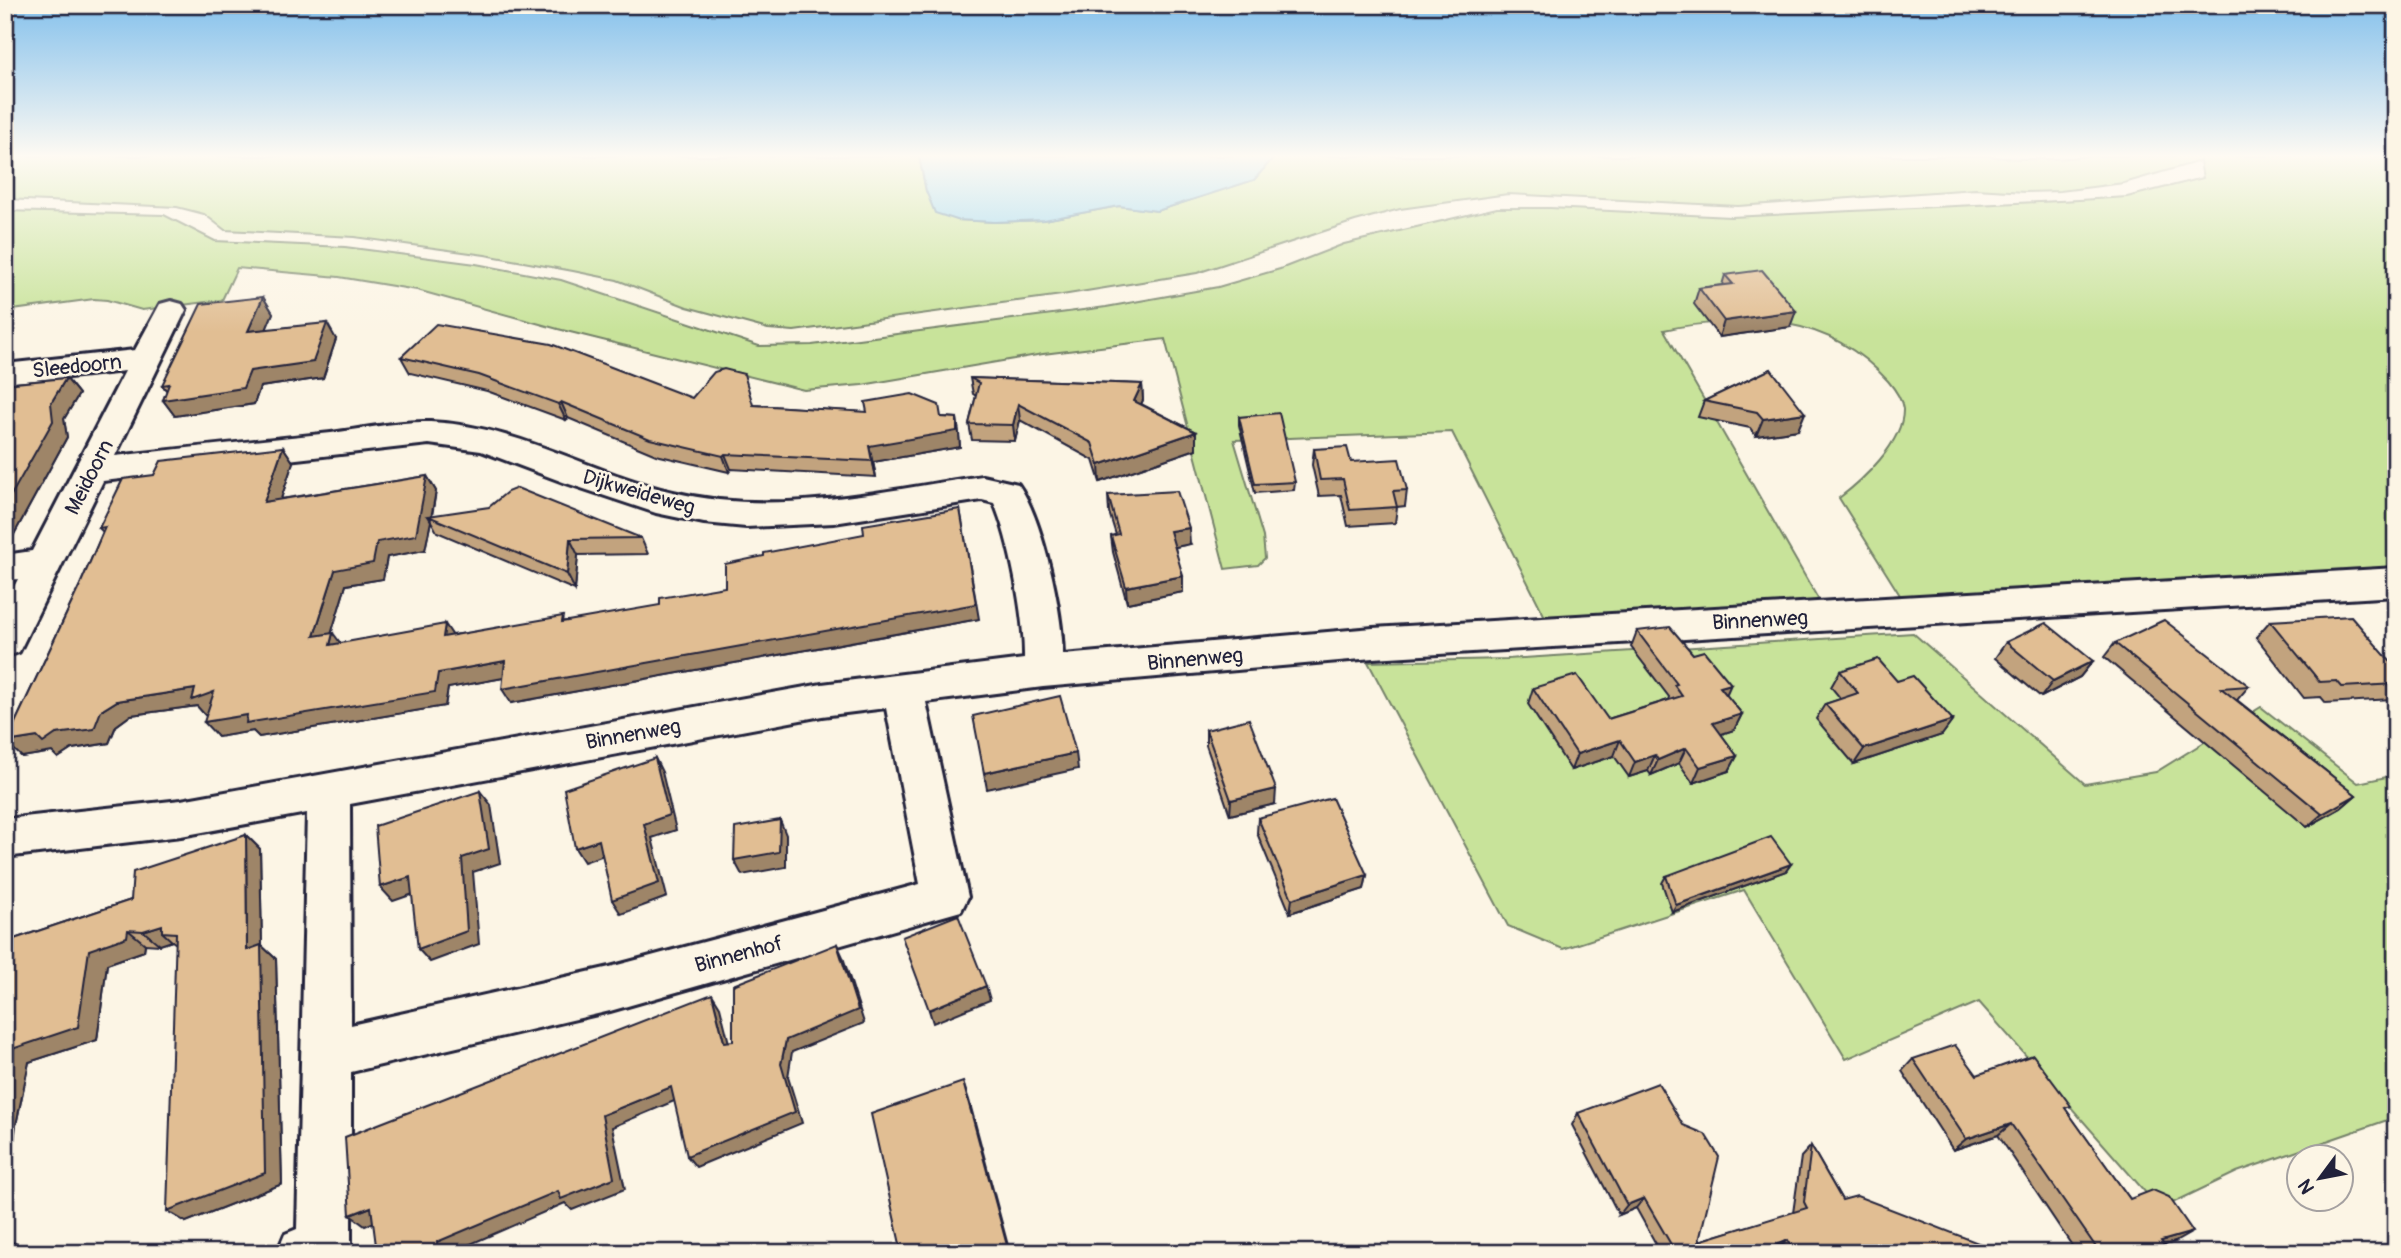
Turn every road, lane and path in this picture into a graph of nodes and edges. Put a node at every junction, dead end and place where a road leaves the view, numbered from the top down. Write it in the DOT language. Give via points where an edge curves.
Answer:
graph roads {
  1 [pos="171,310"];
  2 [pos="149,358"];
  3 [pos="5,374"];
  4 [pos="93,470"];
  5 [pos="46,562"];
  6 [pos="5,568"];
  7 [pos="2396,582"];
  8 [pos="5,642"];
  9 [pos="1043,671"];
  10 [pos="902,690"];
  11 [pos="329,791"];
  12 [pos="5,838"];
  13 [pos="326,1054"];
  14 [pos="304,1253"];
  1 -- 2 [label="street, Meidoorn"];
  2 -- 3 [label="street, Sleedoorn"];
  2 -- 4 [label="street, Meidoorn"];
  4 -- 5 [label="street, Meidoorn"];
  4 -- 9 [label="street, Dijkweideweg" via="429,433 486,440 657,500 715,512 834,512 993,489 1006,493 1013,503 1042,625"];
  5 -- 6 [label="street"];
  5 -- 8 [label="street, Meidoorn"];
  7 -- 9 [label="street, Binnenweg" via="1373,643"];
  9 -- 10 [label="street, Binnenweg"];
  10 -- 11 [label="street, Binnenweg" via="822,700"];
  10 -- 13 [label="street, Binnenhof" via="945,897 610,989"];
  11 -- 12 [label="street, Binnenweg" via="181,818"];
  11 -- 13 [label="street"];
  13 -- 14 [label="street" via="324,1245"];
}
